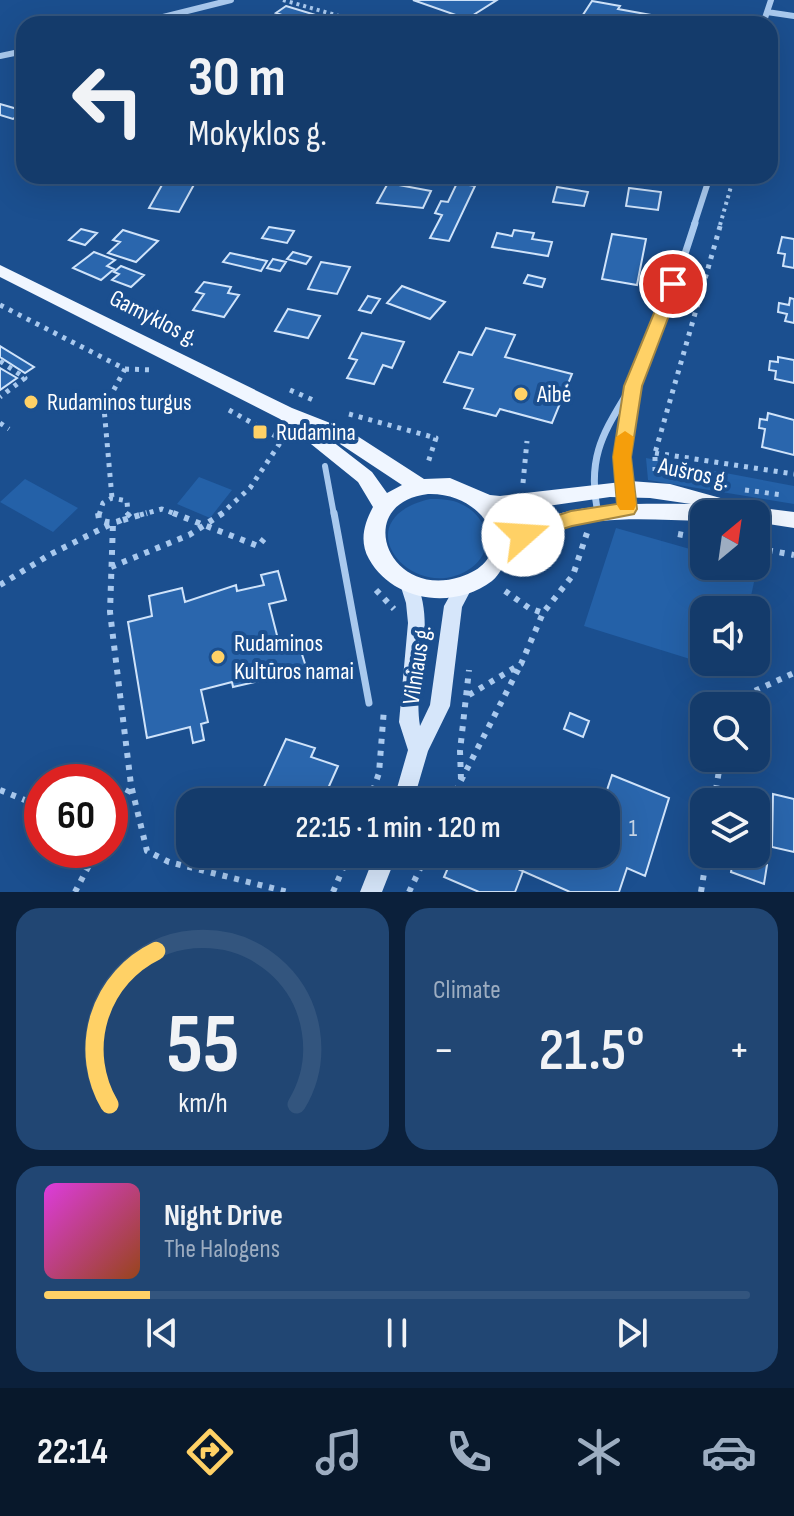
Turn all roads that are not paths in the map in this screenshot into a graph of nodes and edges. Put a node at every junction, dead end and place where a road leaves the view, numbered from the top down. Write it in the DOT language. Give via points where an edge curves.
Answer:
graph roads {
  1 [pos="231,0"];
  2 [pos="771,0"];
  3 [pos="767,12"];
  4 [pos="167,16"];
  5 [pos="766,16"];
  6 [pos="794,16"];
  7 [pos="707,184"];
  8 [pos="0,270"];
  9 [pos="633,386"];
  10 [pos="285,413"];
  11 [pos="325,466"];
  12 [pos="424,477"];
  13 [pos="593,491"];
  14 [pos="626,499"];
  15 [pos="487,503"];
  16 [pos="384,506"];
  17 [pos="690,507"];
  18 [pos="770,516"];
  19 [pos="794,520"];
  20 [pos="593,522"];
  21 [pos="504,546"];
  22 [pos="409,584"];
  23 [pos="464,586"];
  24 [pos="369,703"];
  25 [pos="418,750"];
  26 [pos="407,788"];
  27 [pos="380,868"];
  28 [pos="371,892"];
  1 -- 4 [label="street"];
  2 -- 3 [label="street"];
  3 -- 5 [label="street"];
  3 -- 6 [label="street"];
  7 -- 9 [label="street"];
  8 -- 10 [label="main road, Gamyklos g."];
  9 -- 13 [label="street" via="606,423"];
  9 -- 14 [label="street" via="622,457"];
  10 -- 12 [label="main road, Gamyklos g."];
  10 -- 16 [label="main road, Gamyklos g." via="365,477"];
  11 -- 24 [label="lane"];
  12 -- 15 [label="main road"];
  12 -- 16 [label="main road"];
  13 -- 14 [label="main road, Aušros g."];
  13 -- 15 [label="main road, Aušros g." via="511,507"];
  13 -- 20 [label="street"];
  14 -- 17 [label="main road, Aušros g."];
  14 -- 20 [label="main road, Aušros g."];
  15 -- 21 [label="main road" via="502,523"];
  16 -- 22 [label="main road" via="373,529 376,554 383,566"];
  18 -- 19 [label="main road, Aušros g."];
  20 -- 21 [label="main road, Aušros g." via="542,527"];
  21 -- 23 [label="main road" via="487,575"];
  22 -- 23 [label="main road" via="445,590"];
  22 -- 25 [label="main road, Vilniaus g." via="417,623 409,722"];
  23 -- 25 [label="main road, Vilniaus g." via="453,606 440,706"];
  25 -- 26 [label="main road, Vilniaus g."];
  27 -- 28 [label="main road"];
}
